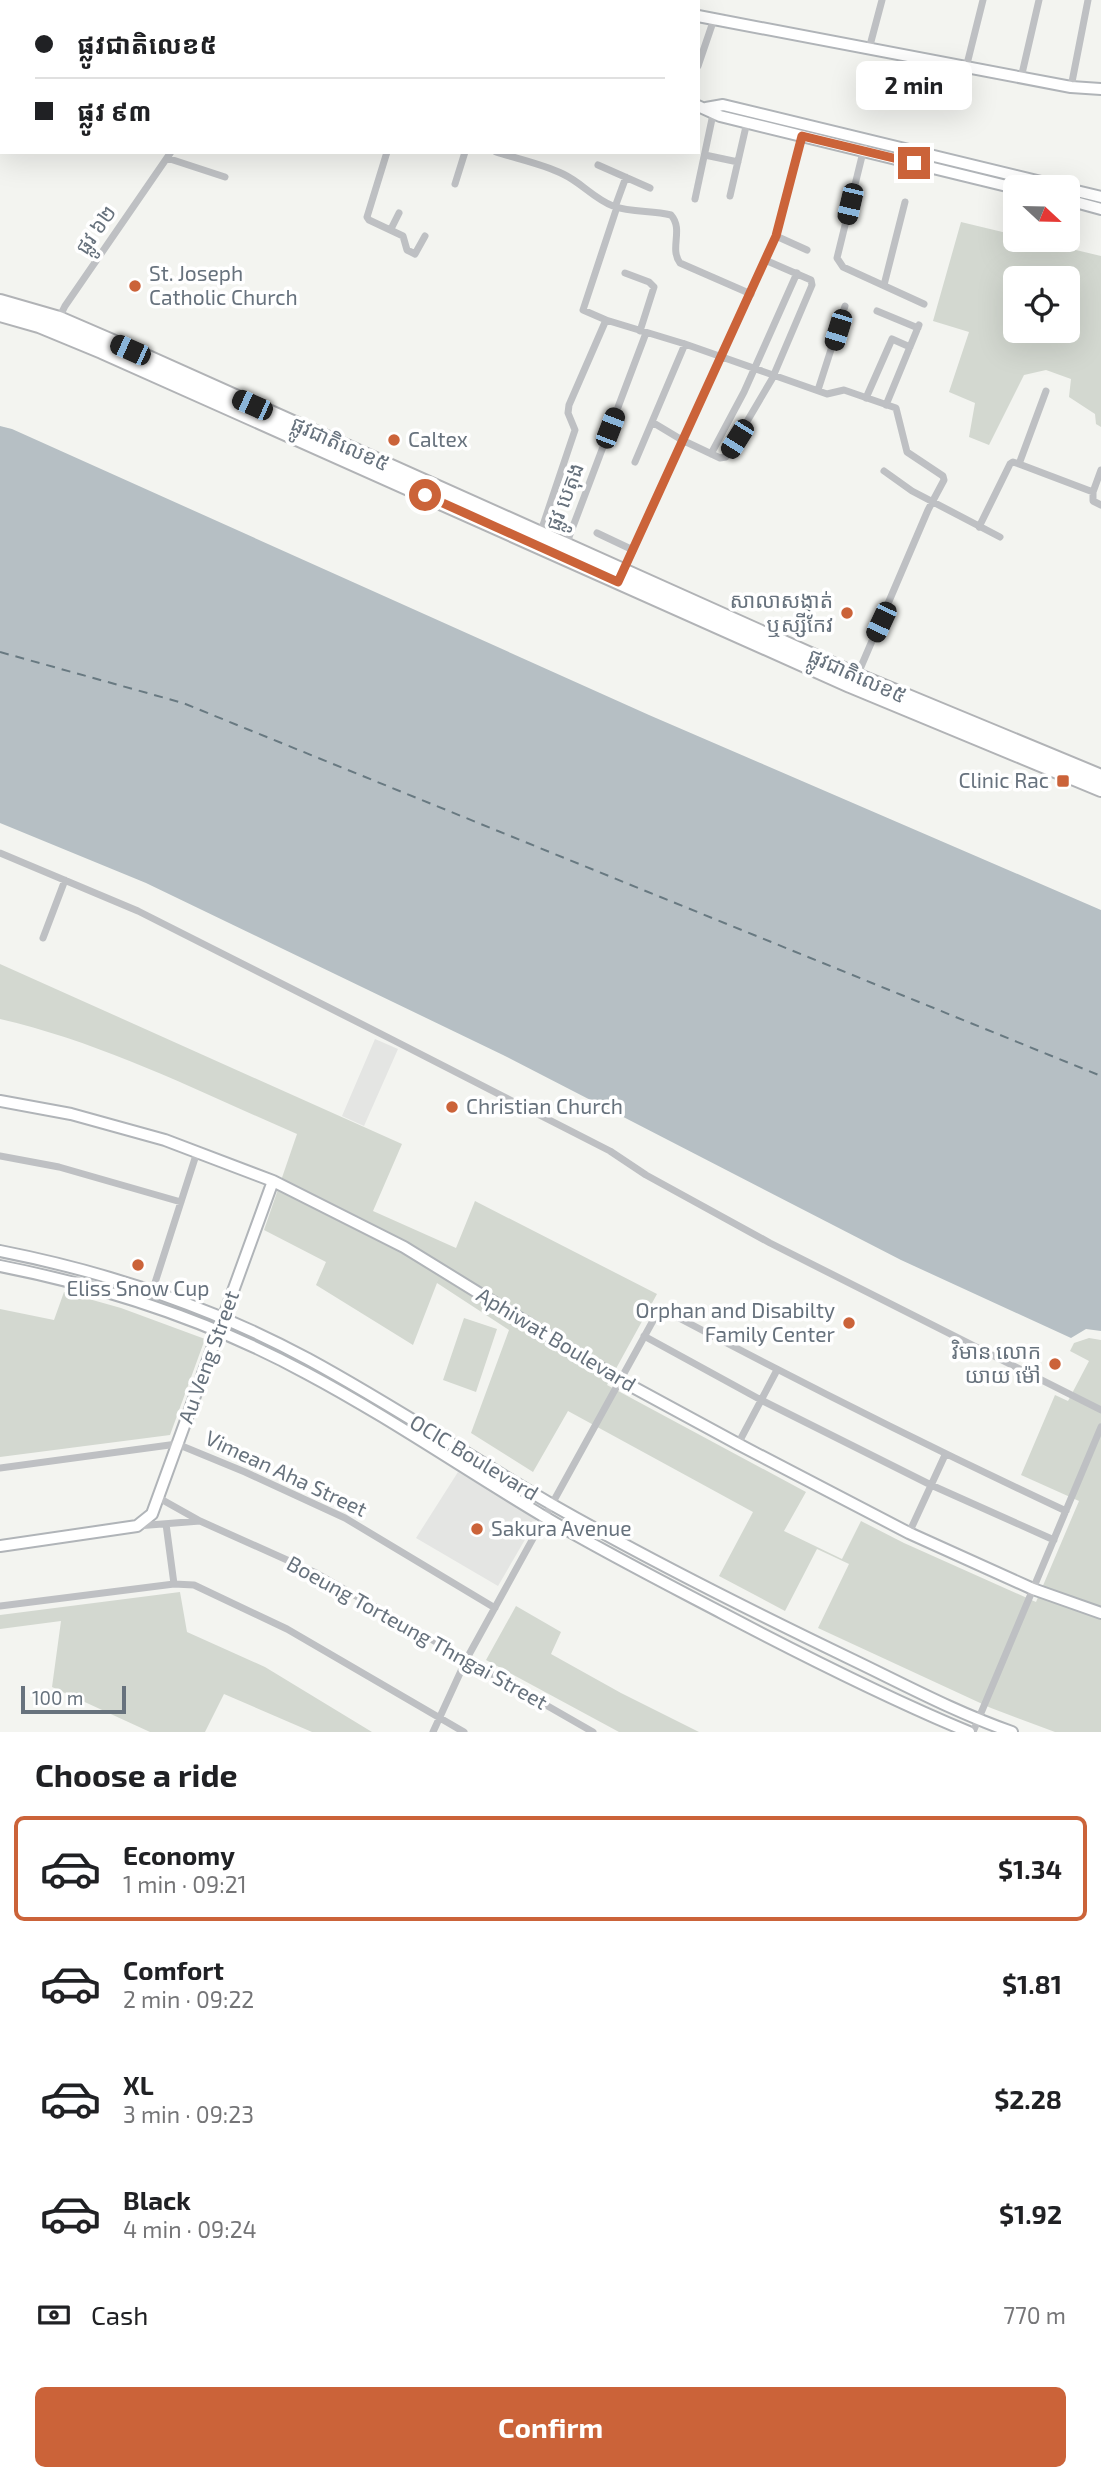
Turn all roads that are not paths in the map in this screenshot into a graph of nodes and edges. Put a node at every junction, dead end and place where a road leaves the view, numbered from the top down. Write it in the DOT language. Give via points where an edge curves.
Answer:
graph roads {
  1 [pos="882,0"];
  2 [pos="983,0"];
  3 [pos="1039,0"];
  4 [pos="1088,0"];
  5 [pos="700,16"];
  6 [pos="714,19"];
  7 [pos="869,49"];
  8 [pos="700,55"];
  9 [pos="966,68"];
  10 [pos="1021,78"];
  11 [pos="1071,88"];
  12 [pos="1101,89"];
  13 [pos="707,109"];
  14 [pos="747,122"];
  15 [pos="803,130"];
  16 [pos="865,145"];
  17 [pos="386,154"];
  18 [pos="464,154"];
  19 [pos="502,154"];
  20 [pos="169,155"];
  21 [pos="705,155"];
  22 [pos="738,162"];
  23 [pos="598,165"];
  24 [pos="1006,175"];
  25 [pos="225,177"];
  26 [pos="626,177"];
  27 [pos="456,184"];
  28 [pos="1003,185"];
  29 [pos="650,188"];
  30 [pos="1080,191"];
  31 [pos="730,196"];
  32 [pos="1101,197"];
  33 [pos="695,200"];
  34 [pos="905,202"];
  35 [pos="1080,203"];
  36 [pos="616,207"];
  37 [pos="1101,209"];
  38 [pos="399,213"];
  39 [pos="391,229"];
  40 [pos="425,236"];
  41 [pos="776,236"];
  42 [pos="807,250"];
  43 [pos="765,260"];
  44 [pos="625,273"];
  45 [pos="797,273"];
  46 [pos="884,285"];
  47 [pos="751,294"];
  48 [pos="0,302"];
  49 [pos="924,304"];
  50 [pos="845,306"];
  51 [pos="877,311"];
  52 [pos="0,314"];
  53 [pos="606,320"];
  54 [pos="57,325"];
  55 [pos="643,332"];
  56 [pos="685,344"];
  57 [pos="910,347"];
  58 [pos="721,356"];
  59 [pos="755,368"];
  60 [pos="775,374"];
  61 [pos="818,390"];
  62 [pos="1046,391"];
  63 [pos="866,398"];
  64 [pos="886,404"];
  65 [pos="652,422"];
  66 [pos="682,440"];
  67 [pos="710,454"];
  68 [pos="635,462"];
  69 [pos="1020,464"];
  70 [pos="1101,470"];
  71 [pos="884,471"];
  72 [pos="1093,492"];
  73 [pos="932,502"];
  74 [pos="1101,505"];
  75 [pos="979,527"];
  76 [pos="597,533"];
  77 [pos="1000,537"];
  78 [pos="538,539"];
  79 [pos="563,550"];
  80 [pos="633,550"];
  81 [pos="621,577"];
  82 [pos="857,676"];
  83 [pos="1101,777"];
  84 [pos="1101,789"];
  85 [pos="0,853"];
  86 [pos="65,880"];
  87 [pos="43,939"];
  88 [pos="0,1101"];
  89 [pos="197,1152"];
  90 [pos="0,1156"];
  91 [pos="273,1181"];
  92 [pos="181,1202"];
  93 [pos="0,1251"];
  94 [pos="0,1266"];
  95 [pos="152,1292"];
  96 [pos="224,1318"];
  97 [pos="219,1331"];
  98 [pos="645,1336"];
  99 [pos="777,1370"];
  100 [pos="620,1380"];
  101 [pos="761,1400"];
  102 [pos="1101,1410"];
  103 [pos="1101,1427"];
  104 [pos="177,1444"];
  105 [pos="738,1444"];
  106 [pos="945,1455"];
  107 [pos="0,1468"];
  108 [pos="931,1485"];
  109 [pos="159,1498"];
  110 [pos="552,1504"];
  111 [pos="1066,1511"];
  112 [pos="545,1517"];
  113 [pos="200,1521"];
  114 [pos="166,1524"];
  115 [pos="136,1526"];
  116 [pos="909,1532"];
  117 [pos="1054,1540"];
  118 [pos="0,1546"];
  119 [pos="174,1584"];
  120 [pos="1033,1588"];
  121 [pos="0,1606"];
  122 [pos="495,1608"];
  123 [pos="1101,1613"];
  124 [pos="466,1661"];
  125 [pos="439,1718"];
  126 [pos="978,1720"];
  127 [pos="433,1732"];
  128 [pos="464,1732"];
  129 [pos="593,1732"];
  130 [pos="971,1732"];
  131 [pos="1013,1732"];
  1 -- 7 [label="street"];
  2 -- 9 [label="street"];
  3 -- 10 [label="street"];
  4 -- 11 [label="street"];
  5 -- 6 [label="street"];
  6 -- 7 [label="street"];
  6 -- 8 [label="street"];
  7 -- 9 [label="street"];
  9 -- 10 [label="street"];
  10 -- 11 [label="street"];
  11 -- 12 [label="street"];
  13 -- 14 [label="street"];
  13 -- 15 [label="street" via="723,105"];
  13 -- 21 [label="street" via="712,120"];
  14 -- 15 [label="street"];
  14 -- 22 [label="street"];
  15 -- 16 [label="street"];
  15 -- 41 [label="street"];
  16 -- 24 [label="street"];
  16 -- 28 [label="street"];
  16 -- 46 [label="street" via="837,258 843,267"];
  17 -- 39 [label="street" via="367,217"];
  18 -- 27 [label="street"];
  19 -- 36 [label="street" via="561,173"];
  20 -- 25 [label="street"];
  20 -- 54 [label="street, ផ្លូវ ៦២" via="65,306"];
  21 -- 22 [label="street"];
  21 -- 33 [label="street"];
  22 -- 31 [label="street"];
  23 -- 26 [label="street"];
  26 -- 29 [label="street"];
  26 -- 36 [label="street"];
  30 -- 32 [label="street"];
  34 -- 46 [label="street"];
  35 -- 37 [label="street"];
  36 -- 47 [label="street" via="671,215 677,226 674,250 680,263"];
  36 -- 53 [label="street" via="583,310"];
  38 -- 39 [label="street"];
  39 -- 40 [label="street" via="403,236 407,250 415,254"];
  41 -- 42 [label="street"];
  41 -- 43 [label="street"];
  43 -- 45 [label="street"];
  43 -- 47 [label="street"];
  44 -- 55 [label="street, ផ្លូវ បេតុង" via="653,285"];
  45 -- 59 [label="street"];
  45 -- 60 [label="street" via="812,285"];
  46 -- 49 [label="street"];
  47 -- 58 [label="street"];
  48 -- 54 [label="highway, ផ្លូវជាតិលេខ៥"];
  50 -- 61 [label="street"];
  51 -- 57 [label="street" via="919,326"];
  52 -- 54 [label="highway, ផ្លូវជាតិលេខ៥"];
  53 -- 55 [label="street"];
  53 -- 78 [label="street" via="569,405 575,430"];
  54 -- 78 [label="highway, ផ្លូវជាតិលេខ៥"];
  55 -- 56 [label="street"];
  55 -- 79 [label="street, ផ្លូវ បេតុង"];
  56 -- 58 [label="street"];
  56 -- 65 [label="street"];
  57 -- 63 [label="street" via="892,339"];
  57 -- 64 [label="street"];
  58 -- 59 [label="street"];
  58 -- 66 [label="street"];
  59 -- 60 [label="street"];
  59 -- 67 [label="street"];
  60 -- 61 [label="street"];
  60 -- 67 [label="street" via="726,457"];
  61 -- 63 [label="street" via="831,394 844,390"];
  62 -- 69 [label="street"];
  63 -- 64 [label="street"];
  64 -- 73 [label="street" via="897,409 907,452 943,475"];
  65 -- 66 [label="street"];
  65 -- 68 [label="street"];
  66 -- 67 [label="street"];
  66 -- 80 [label="street"];
  69 -- 72 [label="street"];
  69 -- 75 [label="street" via="1010,464"];
  70 -- 72 [label="street"];
  71 -- 73 [label="street"];
  72 -- 74 [label="street" via="1094,502"];
  73 -- 75 [label="street"];
  73 -- 82 [label="street"];
  75 -- 77 [label="street"];
  76 -- 80 [label="street"];
  78 -- 79 [label="highway, ផ្លូវជាតិលេខ៥"];
  79 -- 81 [label="highway, ផ្លូវជាតិលេខ៥"];
  80 -- 81 [label="street"];
  81 -- 82 [label="highway, ផ្លូវជាតិលេខ៥"];
  81 -- 84 [label="highway, ផ្លូវជាតិលេខ៥" via="921,716"];
  82 -- 83 [label="highway, ផ្លូវជាតិលេខ៥"];
  85 -- 86 [label="street"];
  86 -- 87 [label="street"];
  86 -- 102 [label="street" via="138,911 405,1045 610,1151 770,1243"];
  88 -- 89 [label="street, Aphiwat Boulevard" via="71,1114"];
  89 -- 91 [label="street, Aphiwat Boulevard"];
  89 -- 92 [label="street"];
  90 -- 92 [label="street" via="59,1167"];
  91 -- 96 [label="street, Au Veng Street"];
  91 -- 100 [label="street, Aphiwat Boulevard" via="404,1247"];
  92 -- 95 [label="street"];
  93 -- 95 [label="street, OCIC Boulevard" via="84,1270"];
  94 -- 97 [label="street, OCIC Boulevard" via="91,1286"];
  95 -- 96 [label="street, OCIC Boulevard"];
  96 -- 97 [label="street, Au Veng Street"];
  96 -- 110 [label="street, OCIC Boulevard" via="309,1360"];
  97 -- 104 [label="street, Au Veng Street"];
  97 -- 112 [label="street, OCIC Boulevard" via="306,1372"];
  98 -- 99 [label="street" via="660,1308"];
  98 -- 100 [label="street"];
  98 -- 101 [label="street"];
  99 -- 101 [label="street"];
  99 -- 106 [label="street"];
  100 -- 105 [label="street, Aphiwat Boulevard"];
  100 -- 110 [label="street"];
  101 -- 105 [label="street"];
  101 -- 108 [label="street"];
  103 -- 111 [label="street"];
  104 -- 107 [label="street, Vimean Aha Street"];
  104 -- 109 [label="street, Au Veng Street"];
  104 -- 122 [label="street, Vimean Aha Street" via="345,1518"];
  105 -- 116 [label="street, Aphiwat Boulevard"];
  106 -- 108 [label="street"];
  106 -- 111 [label="street"];
  108 -- 116 [label="street"];
  108 -- 117 [label="street"];
  109 -- 113 [label="street, Boeung Torteung Thngai Street"];
  109 -- 115 [label="street, Au Veng Street" via="152,1514"];
  110 -- 112 [label="street"];
  110 -- 126 [label="street, OCIC Boulevard" via="796,1633"];
  111 -- 117 [label="street"];
  112 -- 122 [label="street"];
  112 -- 130 [label="street, OCIC Boulevard" via="788,1647"];
  113 -- 114 [label="street, Boeung Torteung Thngai Street"];
  113 -- 124 [label="street, Boeung Torteung Thngai Street" via="316,1573"];
  114 -- 115 [label="street, Boeung Torteung Thngai Street"];
  114 -- 119 [label="street"];
  115 -- 118 [label="street, Boeung Torteung Thngai Street"];
  116 -- 120 [label="street, Aphiwat Boulevard"];
  117 -- 120 [label="street"];
  119 -- 121 [label="street"];
  119 -- 125 [label="street" via="194,1585 287,1629"];
  120 -- 123 [label="street, Aphiwat Boulevard"];
  120 -- 126 [label="street"];
  122 -- 124 [label="street"];
  124 -- 125 [label="street"];
  124 -- 129 [label="street, Boeung Torteung Thngai Street"];
  125 -- 127 [label="street"];
  125 -- 128 [label="street"];
  126 -- 130 [label="street"];
  126 -- 131 [label="street, OCIC Boulevard"];
}
